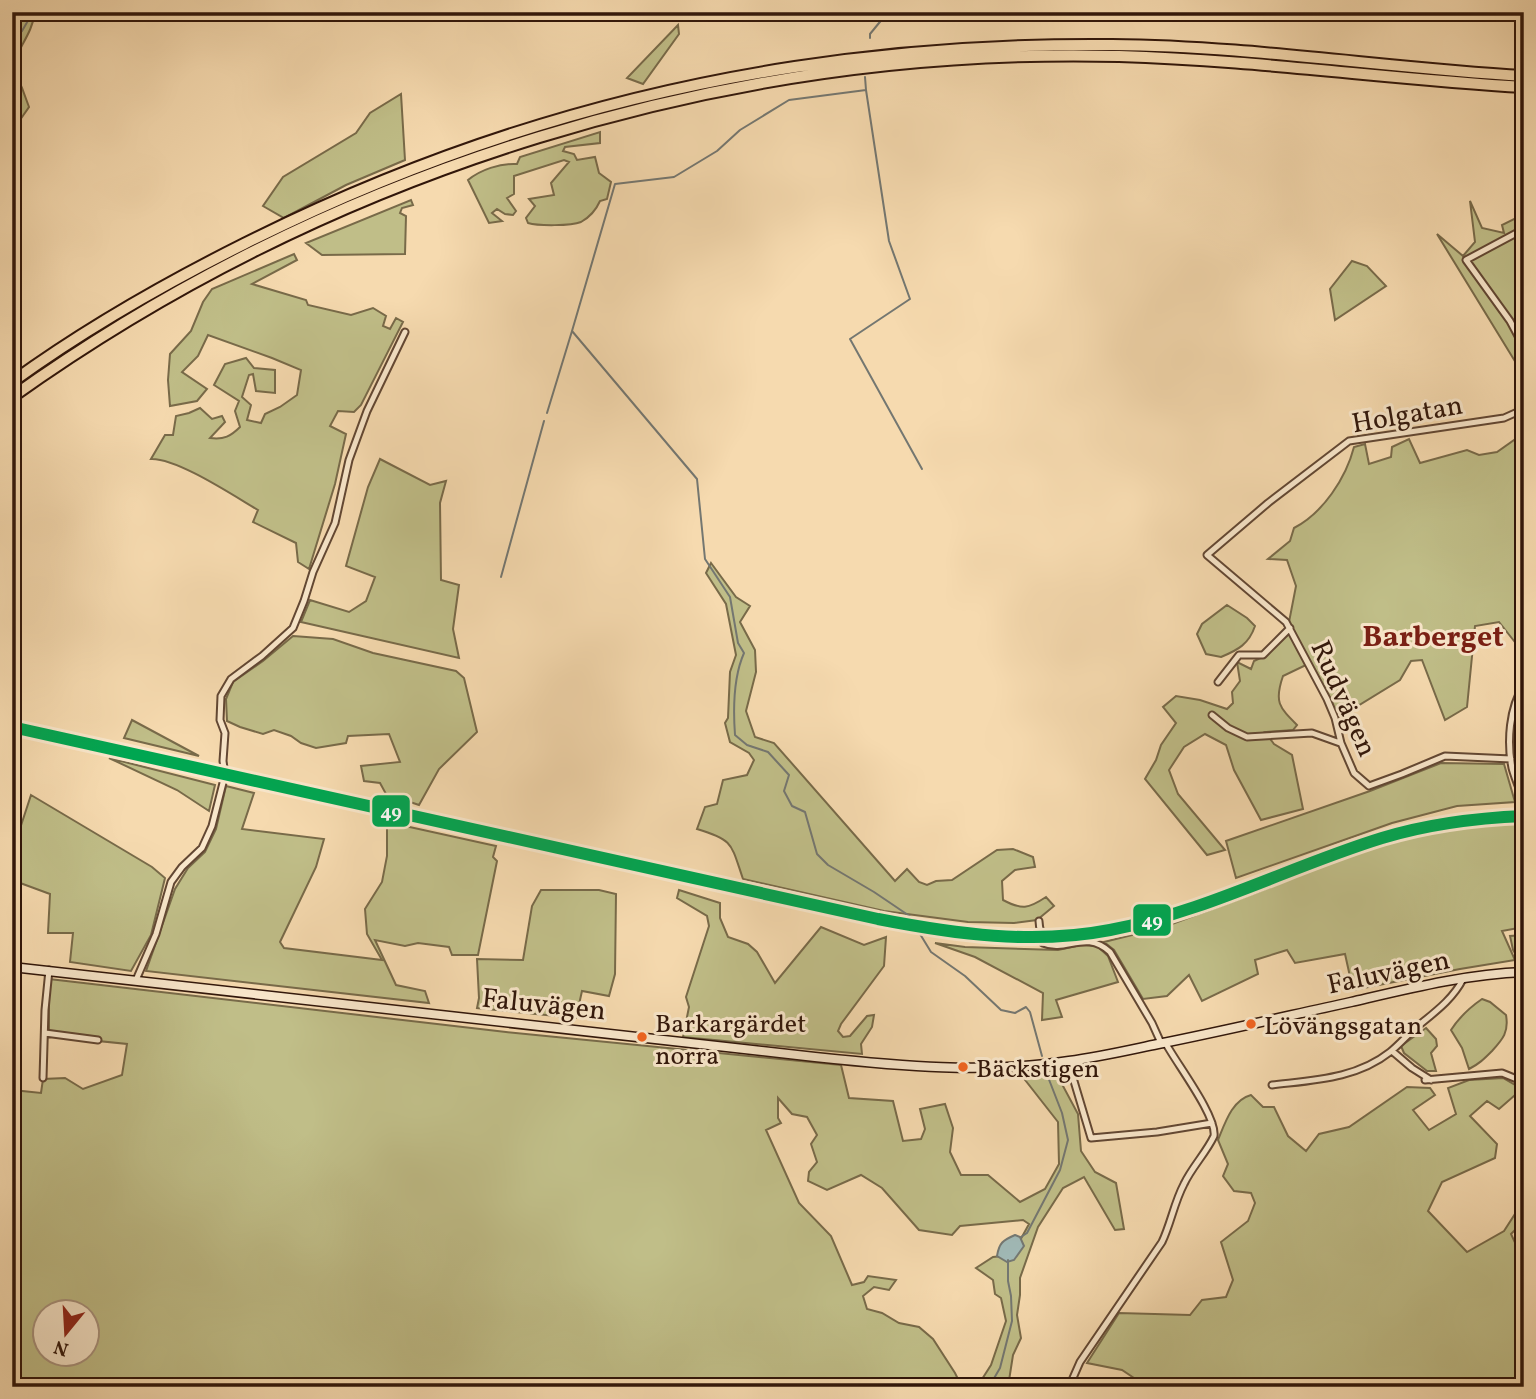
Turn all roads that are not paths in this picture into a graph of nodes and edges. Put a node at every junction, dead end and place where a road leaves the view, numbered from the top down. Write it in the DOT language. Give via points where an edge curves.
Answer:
graph roads {
  1 [pos="1524,76"];
  2 [pos="1524,87"];
  3 [pos="1524,229"];
  4 [pos="405,332"];
  5 [pos="1524,347"];
  6 [pos="12,382"];
  7 [pos="12,397"];
  8 [pos="1524,410"];
  9 [pos="1207,555"];
  10 [pos="1290,628"];
  11 [pos="1218,682"];
  12 [pos="1524,685"];
  13 [pos="1212,715"];
  14 [pos="1341,743"];
  15 [pos="1511,759"];
  16 [pos="1524,801"];
  17 [pos="1039,921"];
  18 [pos="12,967"];
  19 [pos="49,970"];
  20 [pos="1524,972"];
  21 [pos="1463,979"];
  22 [pos="136,980"];
  23 [pos="45,1033"];
  24 [pos="97,1040"];
  25 [pos="1163,1043"];
  26 [pos="1392,1051"];
  27 [pos="1068,1061"];
  28 [pos="43,1078"];
  29 [pos="1524,1083"];
  30 [pos="1272,1085"];
  31 [pos="1212,1123"];
  32 [pos="1069,1387"];
  1 -- 6 [label="highway" via="1208,49 1058,45 876,56 707,83 629,100 484,143 360,190 177,279"];
  2 -- 7 [label="highway" via="1230,62 1057,56 877,67 708,94 557,132 364,201 208,275 94,341"];
  3 -- 5 [label="street" via="1466,260"];
  4 -- 22 [label="street" via="367,411 349,460 335,523 293,628 231,679 221,695 225,775 212,826 202,848 171,882"];
  8 -- 9 [label="street, Holgatan" via="1504,418 1349,441"];
  9 -- 10 [label="street, Rudvägen"];
  10 -- 11 [label="street" via="1263,655 1239,655"];
  10 -- 14 [label="street, Rudvägen" via="1327,699"];
  12 -- 15 [label="street" via="1511,728"];
  13 -- 14 [label="street" via="1247,737 1312,733"];
  14 -- 15 [label="street, Rudvägen" via="1354,773 1369,786 1445,756"];
  15 -- 16 [label="street"];
  17 -- 25 [label="street" via="1047,945 1103,945"];
  18 -- 19 [label="street, Faluvägen"];
  19 -- 22 [label="street, Faluvägen"];
  19 -- 23 [label="street"];
  20 -- 21 [label="street, Faluvägen"];
  21 -- 25 [label="street, Faluvägen"];
  21 -- 26 [label="street" via="1458,990"];
  22 -- 27 [label="street, Faluvägen" via="890,1065 1001,1067"];
  23 -- 24 [label="street"];
  23 -- 28 [label="street"];
  25 -- 27 [label="street, Faluvägen"];
  25 -- 31 [label="street"];
  26 -- 29 [label="street" via="1428,1080 1502,1073"];
  26 -- 30 [label="street" via="1357,1072"];
  27 -- 31 [label="street" via="1091,1138"];
  31 -- 32 [label="street" via="1214,1136 1175,1201 1167,1233 1080,1362"];
}
